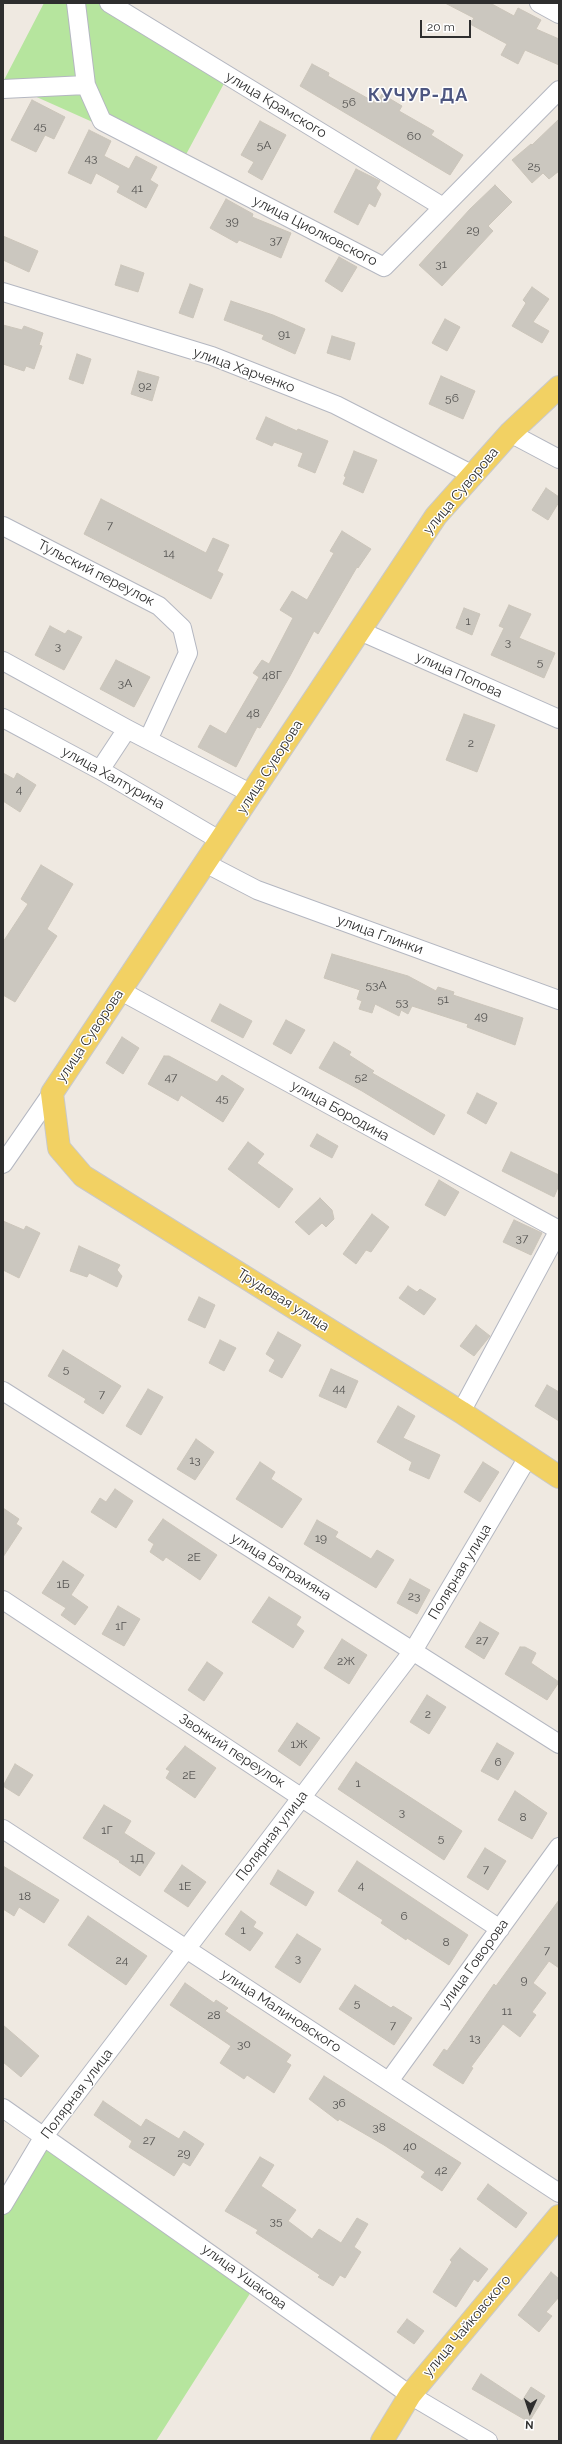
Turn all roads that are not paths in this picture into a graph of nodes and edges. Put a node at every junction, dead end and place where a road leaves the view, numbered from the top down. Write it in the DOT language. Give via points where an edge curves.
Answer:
graph roads {
  1 [pos="76,3"];
  2 [pos="109,3"];
  3 [pos="539,3"];
  4 [pos="559,14"];
  5 [pos="86,85"];
  6 [pos="3,89"];
  7 [pos="559,90"];
  8 [pos="444,207"];
  9 [pos="3,292"];
  10 [pos="559,387"];
  11 [pos="510,433"];
  12 [pos="559,459"];
  13 [pos="473,475"];
  14 [pos="3,526"];
  15 [pos="360,631"];
  16 [pos="3,661"];
  17 [pos="3,718"];
  18 [pos="559,719"];
  19 [pos="127,729"];
  20 [pos="148,740"];
  21 [pos="100,770"];
  22 [pos="252,794"];
  23 [pos="221,841"];
  24 [pos="205,863"];
  25 [pos="121,991"];
  26 [pos="559,1000"];
  27 [pos="52,1093"];
  28 [pos="3,1164"];
  29 [pos="559,1230"];
  30 [pos="3,1391"];
  31 [pos="461,1412"];
  32 [pos="528,1458"];
  33 [pos="559,1477"];
  34 [pos="3,1600"];
  35 [pos="413,1650"];
  36 [pos="559,1744"];
  37 [pos="302,1797"];
  38 [pos="3,1829"];
  39 [pos="559,1846"];
  40 [pos="500,1928"];
  41 [pos="187,1948"];
  42 [pos="389,2081"];
  43 [pos="3,2108"];
  44 [pos="44,2136"];
  45 [pos="559,2193"];
  46 [pos="3,2205"];
  47 [pos="559,2216"];
  48 [pos="410,2395"];
  49 [pos="382,2441"];
  50 [pos="488,2441"];
  1 -- 5 [label="street"];
  2 -- 8 [label="street, улица Крамского"];
  3 -- 4 [label="street"];
  5 -- 6 [label="street"];
  5 -- 8 [label="street, улица Циолковского" via="102,121 384,267"];
  7 -- 8 [label="street, улица Циолковского"];
  9 -- 13 [label="street, улица Харченко" via="219,359 336,405"];
  10 -- 11 [label="main road, улица Суворова"];
  11 -- 12 [label="street"];
  11 -- 13 [label="main road, улица Суворова"];
  13 -- 15 [label="main road, улица Суворова" via="436,516"];
  14 -- 20 [label="street, Тульский переулок" via="159,606 182,628 188,653"];
  15 -- 18 [label="street, улица Попова"];
  15 -- 22 [label="main road, улица Суворова"];
  16 -- 19 [label="street"];
  17 -- 21 [label="street, улица Халтурина"];
  19 -- 20 [label="street"];
  19 -- 21 [label="street"];
  20 -- 22 [label="street"];
  21 -- 23 [label="street, улица Халтурина"];
  22 -- 23 [label="main road, улица Суворова"];
  23 -- 24 [label="main road, улица Суворова"];
  24 -- 25 [label="main road, улица Суворова"];
  24 -- 26 [label="street, улица Глинки" via="257,890"];
  25 -- 27 [label="main road, улица Суворова"];
  25 -- 29 [label="street, улица Бородина"];
  27 -- 28 [label="street, улица Суворова"];
  27 -- 31 [label="main road, Трудовая улица" via="59,1148 84,1176"];
  29 -- 31 [label="street"];
  30 -- 35 [label="street, улица Баграмяна"];
  31 -- 32 [label="main road, Трудовая улица"];
  32 -- 33 [label="main road, Трудовая улица"];
  32 -- 35 [label="street, Полярная улица"];
  34 -- 37 [label="street, Звонкий переулок"];
  35 -- 36 [label="street, улица Баграмяна"];
  35 -- 37 [label="street, Полярная улица"];
  37 -- 40 [label="street, Звонкий переулок"];
  37 -- 41 [label="street, Полярная улица"];
  38 -- 41 [label="street, улица Малиновского"];
  39 -- 40 [label="street, улица Говорова"];
  40 -- 42 [label="street, улица Говорова"];
  41 -- 42 [label="street, улица Малиновского"];
  41 -- 44 [label="street, Полярная улица"];
  42 -- 45 [label="street, улица Малиновского"];
  43 -- 44 [label="street, улица Ушакова"];
  44 -- 46 [label="street, Полярная улица"];
  44 -- 48 [label="street, улица Ушакова"];
  47 -- 48 [label="main road, улица Чайковского"];
  48 -- 49 [label="main road, улица Чайковского"];
  48 -- 50 [label="street, улица Ушакова"];
}
